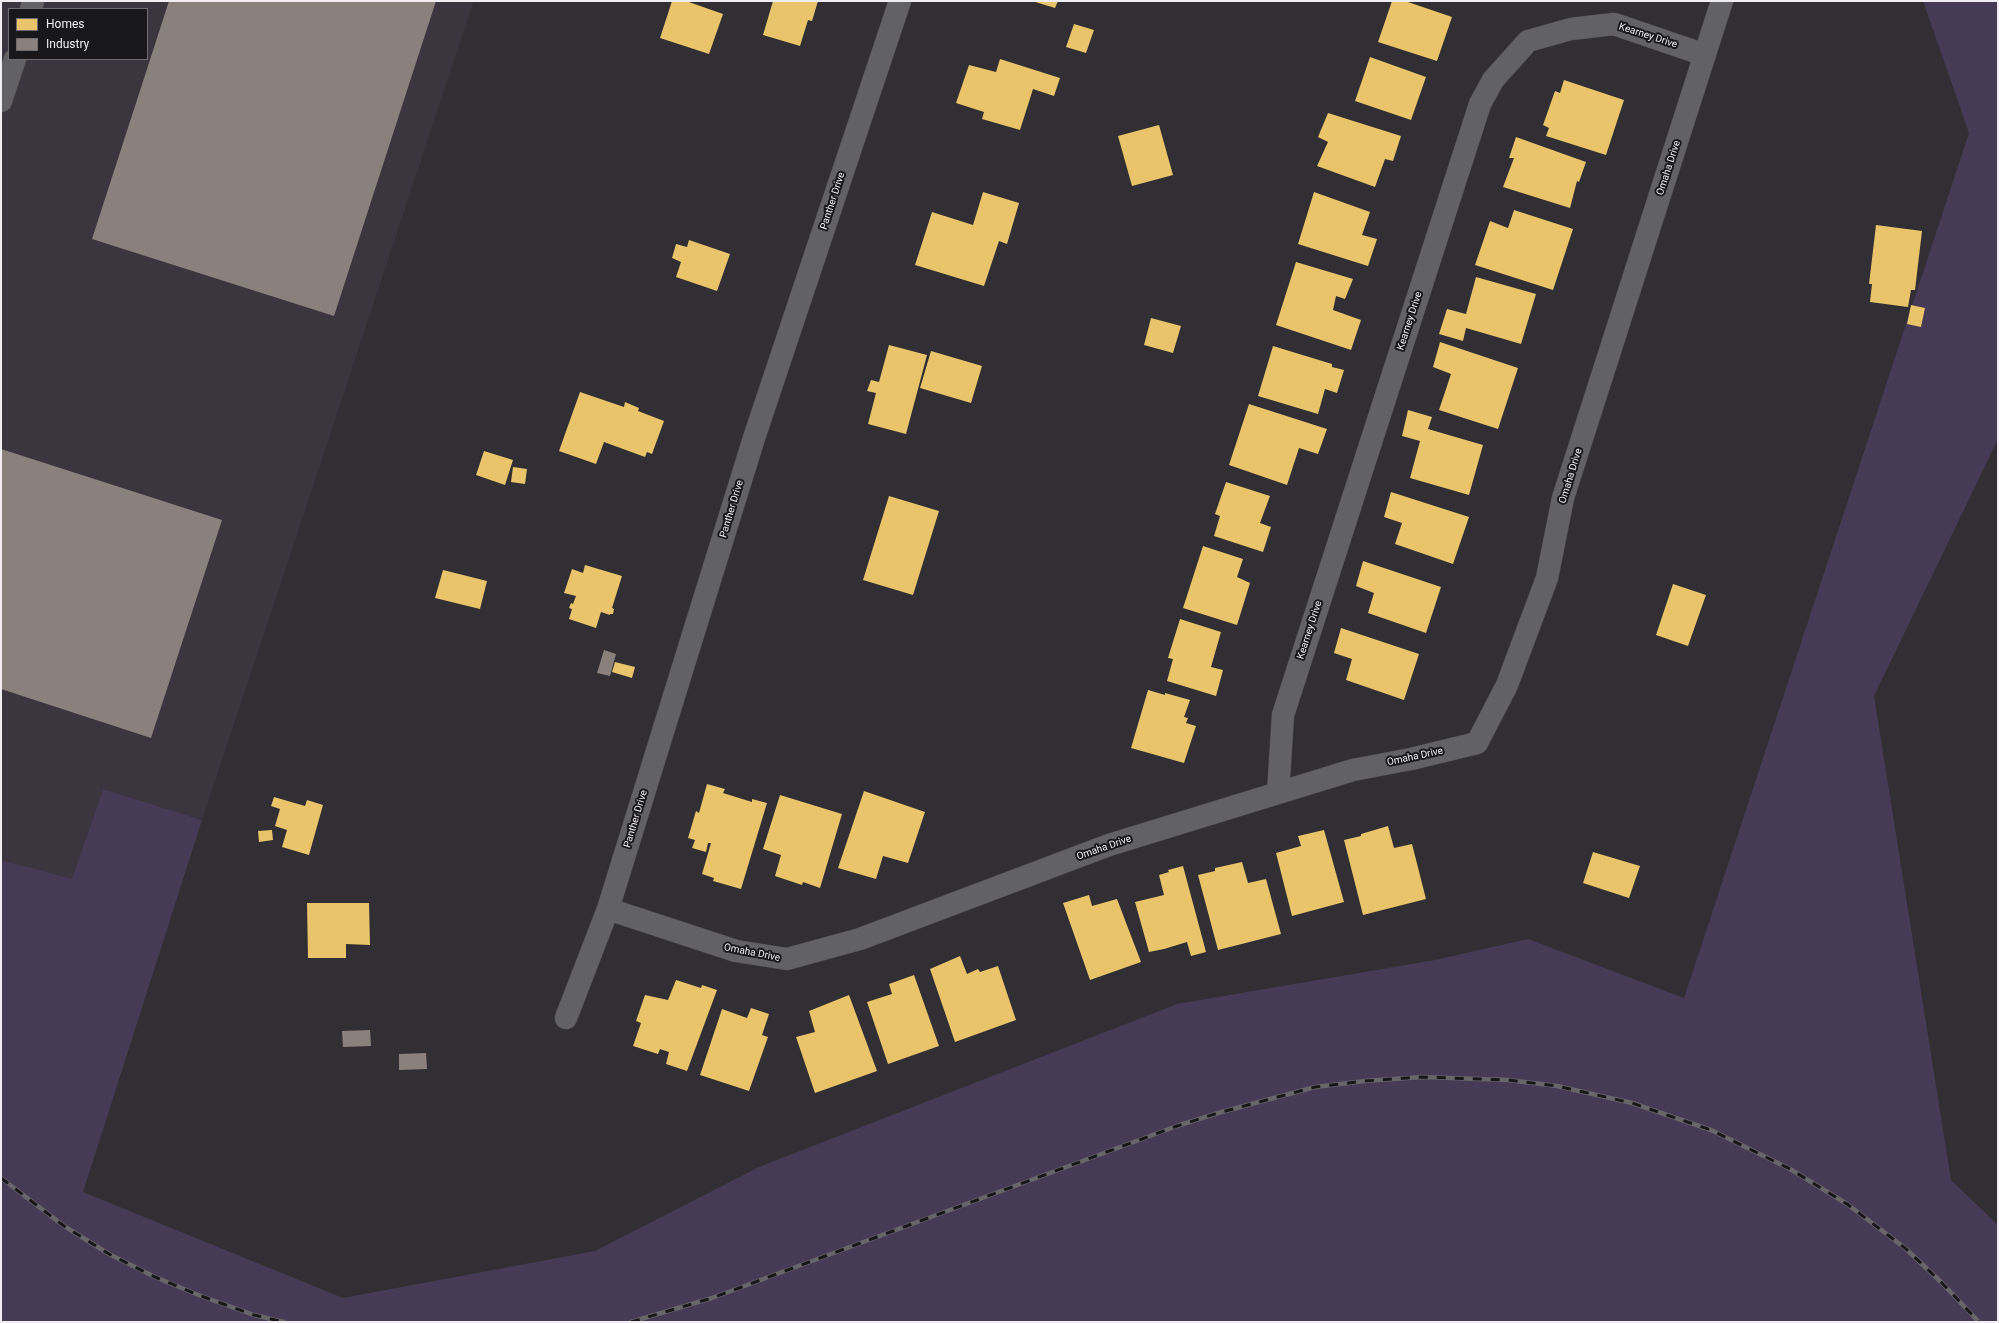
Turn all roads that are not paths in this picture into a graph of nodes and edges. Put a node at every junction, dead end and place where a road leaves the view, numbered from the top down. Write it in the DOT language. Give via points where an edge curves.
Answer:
graph roads {
  1 [pos="900,1"];
  2 [pos="1722,1"];
  3 [pos="1705,55"];
  4 [pos="15,60"];
  5 [pos="1,101"];
  6 [pos="1278,793"];
  7 [pos="608,909"];
  8 [pos="566,1018"];
  1 -- 7 [label="street, Panther Drive" via="754,438"];
  2 -- 3 [label="street, Omaha Drive"];
  3 -- 6 [label="street, Omaha Drive" via="1564,498 1547,578 1507,685 1477,743 1353,770"];
  3 -- 6 [label="street, Kearney Drive" via="1614,24 1571,28 1528,41 1494,80 1480,104 1283,715"];
  4 -- 5 [label="street"];
  6 -- 7 [label="street, Omaha Drive" via="1109,845 860,939 786,960 736,952"];
  7 -- 8 [label="street, Panther Drive"];
}
